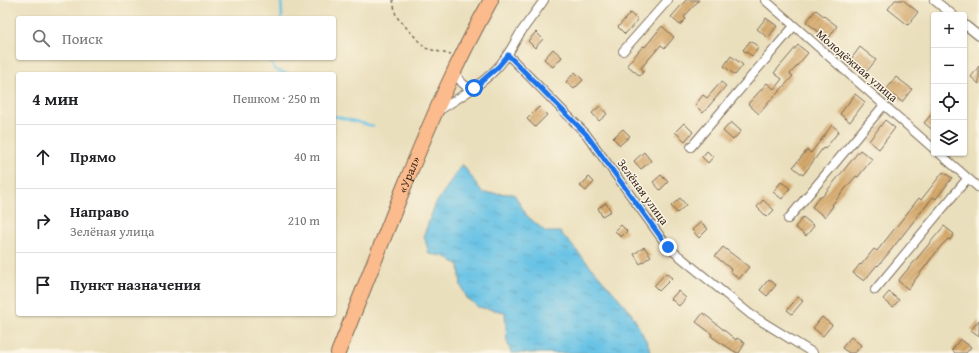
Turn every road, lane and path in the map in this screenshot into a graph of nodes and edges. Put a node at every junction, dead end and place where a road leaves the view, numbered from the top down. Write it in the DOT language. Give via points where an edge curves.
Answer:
graph roads {
  1 [pos="393,0"];
  2 [pos="491,0"];
  3 [pos="544,0"];
  4 [pos="668,0"];
  5 [pos="765,0"];
  6 [pos="934,0"];
  7 [pos="949,12"];
  8 [pos="794,26"];
  9 [pos="967,26"];
  10 [pos="979,36"];
  11 [pos="623,51"];
  12 [pos="508,55"];
  13 [pos="461,57"];
  14 [pos="454,71"];
  15 [pos="474,88"];
  16 [pos="884,105"];
  17 [pos="435,114"];
  18 [pos="931,146"];
  19 [pos="691,147"];
  20 [pos="942,156"];
  21 [pos="967,178"];
  22 [pos="979,188"];
  23 [pos="788,219"];
  24 [pos="875,290"];
  25 [pos="338,353"];
  26 [pos="813,353"];
  1 -- 13 [label="path" via="396,16 425,48"];
  2 -- 13 [label="highway, «Урал»"];
  3 -- 12 [label="street"];
  4 -- 11 [label="street"];
  5 -- 8 [label="street, Молодёжная улица"];
  6 -- 7 [label="street"];
  8 -- 16 [label="street, Молодёжная улица"];
  8 -- 19 [label="street"];
  9 -- 10 [label="street"];
  12 -- 15 [label="street"];
  12 -- 26 [label="street, Зелёная улица" via="586,134 668,247 750,314"];
  13 -- 14 [label="highway, «Урал»"];
  14 -- 15 [label="street" via="465,86"];
  14 -- 17 [label="highway, «Урал»"];
  15 -- 17 [label="street"];
  16 -- 18 [label="street, Молодёжная улица"];
  16 -- 23 [label="street"];
  17 -- 25 [label="highway, «Урал»"];
  20 -- 21 [label="street"];
  21 -- 22 [label="street"];
  21 -- 24 [label="street"];
}
